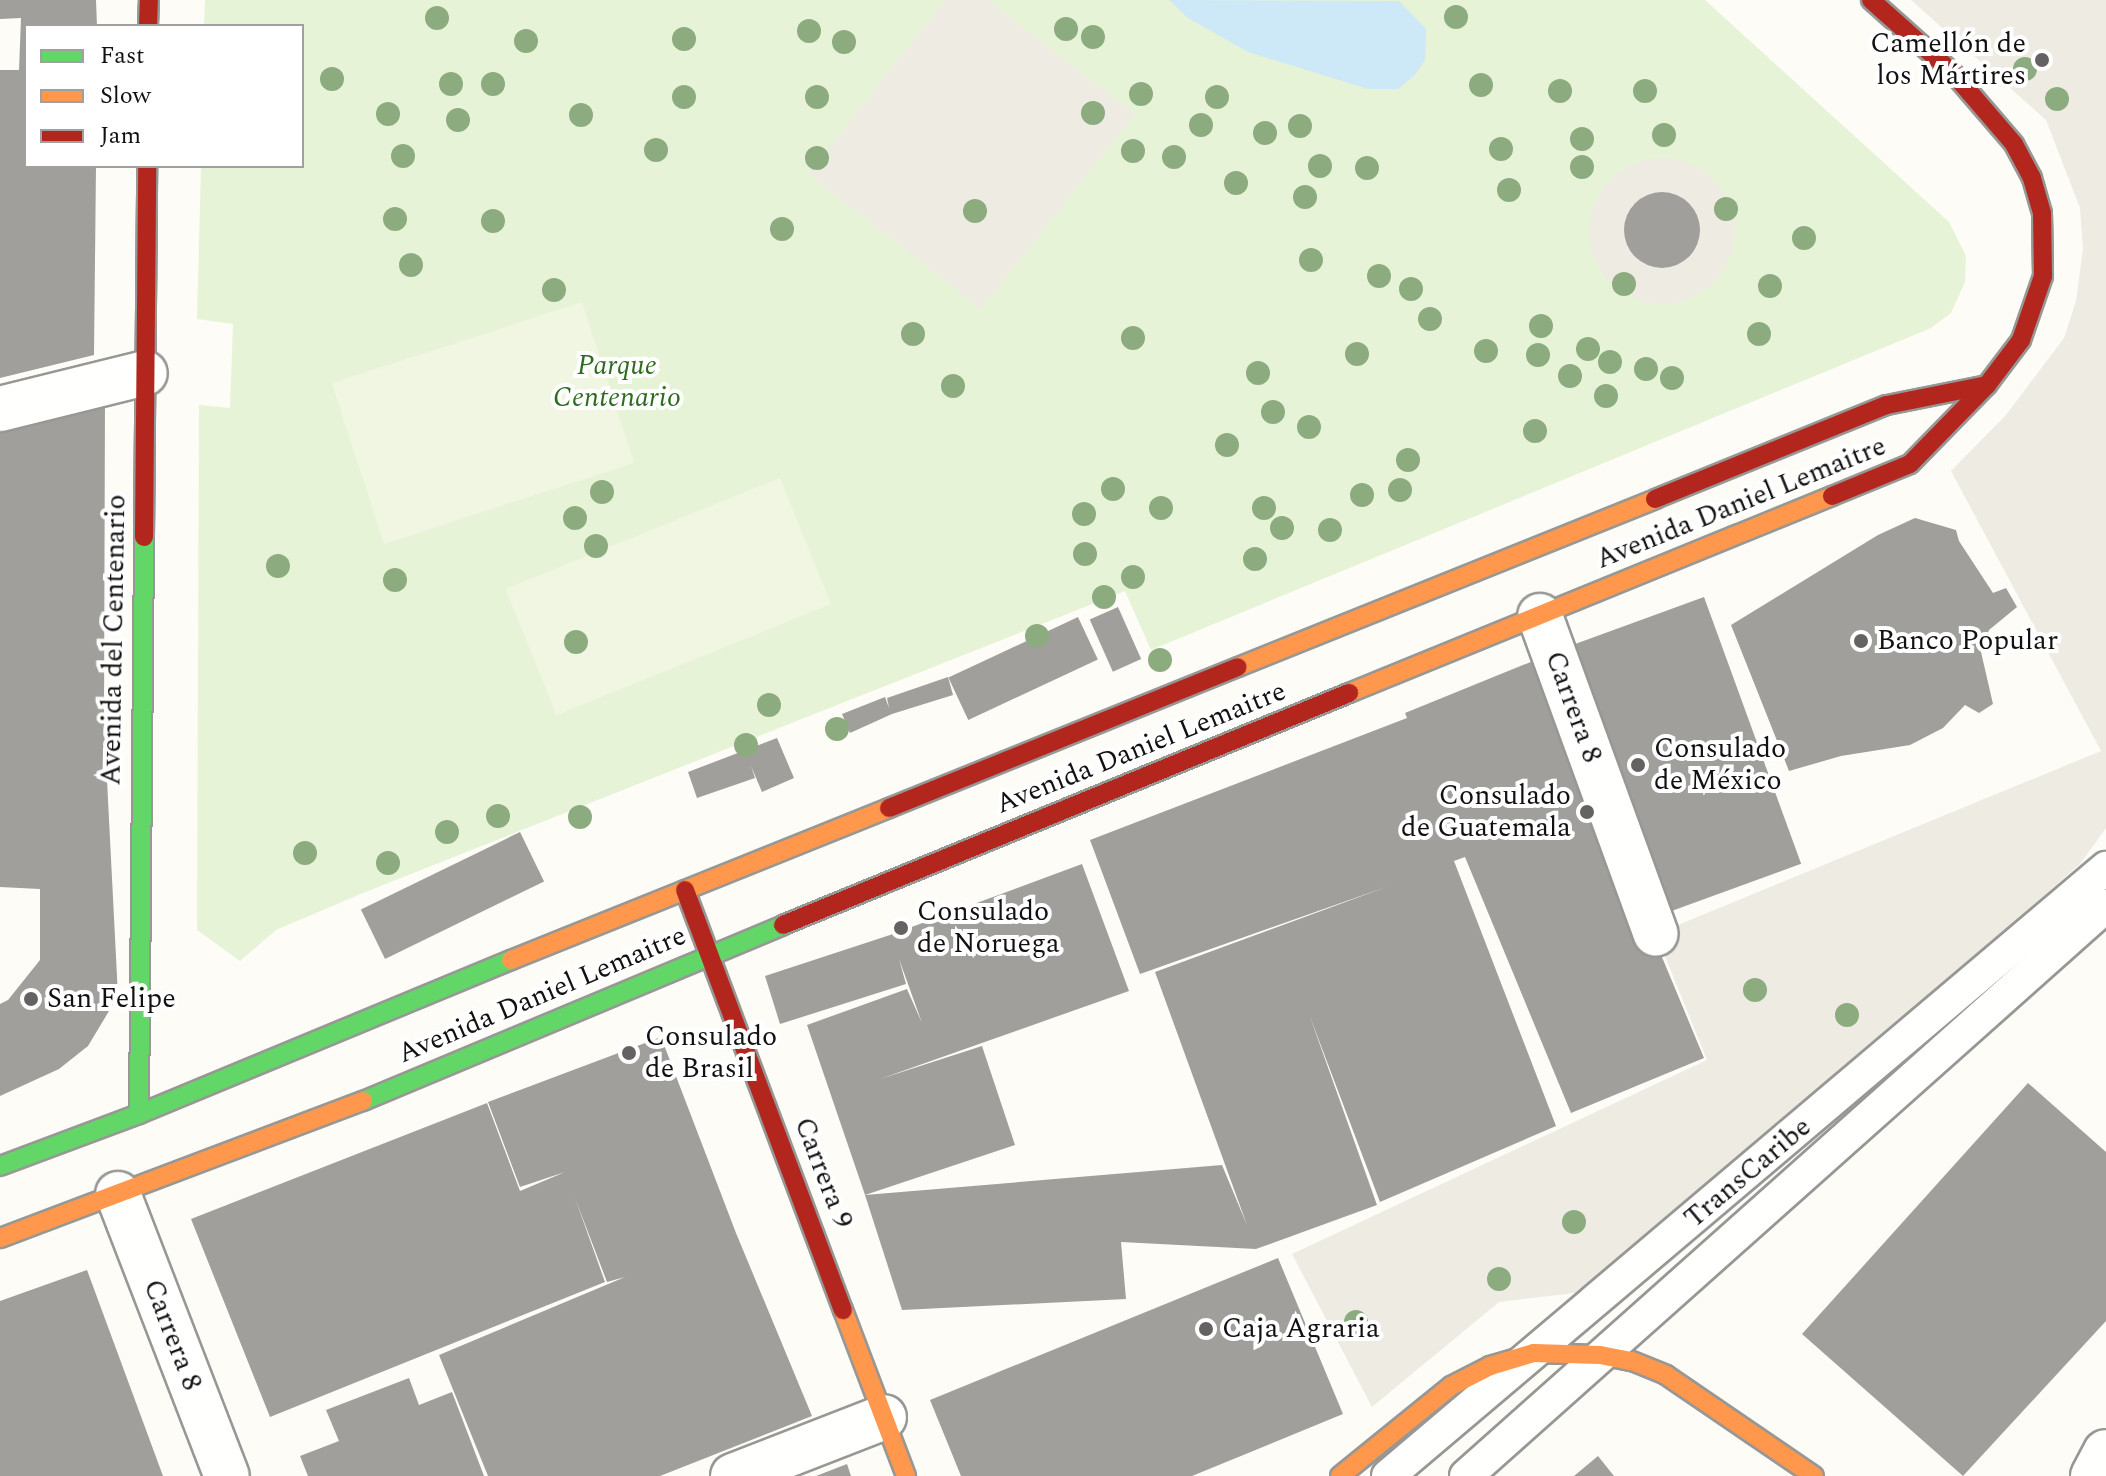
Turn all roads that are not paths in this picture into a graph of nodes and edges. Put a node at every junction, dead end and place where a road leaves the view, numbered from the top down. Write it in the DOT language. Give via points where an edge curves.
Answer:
graph roads {
  1 [pos="149,0"];
  2 [pos="1871,0"];
  3 [pos="148,24"];
  4 [pos="147,168"];
  5 [pos="145,373"];
  6 [pos="1987,385"];
  7 [pos="0,409"];
  8 [pos="1540,616"];
  9 [pos="2106,868"];
  10 [pos="685,890"];
  11 [pos="2106,906"];
  12 [pos="1656,934"];
  13 [pos="710,955"];
  14 [pos="139,1114"];
  15 [pos="0,1166"];
  16 [pos="118,1194"];
  17 [pos="0,1238"];
  18 [pos="1534,1353"];
  19 [pos="1600,1355"];
  20 [pos="884,1417"];
  21 [pos="2106,1452"];
  22 [pos="227,1476"];
  23 [pos="733,1476"];
  24 [pos="906,1476"];
  25 [pos="1340,1476"];
  26 [pos="1388,1476"];
  27 [pos="1466,1476"];
  28 [pos="1814,1476"];
  29 [pos="2093,1476"];
  1 -- 3 [label="main road"];
  2 -- 6 [label="main road" via="1953,73 2014,144 2032,178 2042,213 2043,276 2021,340"];
  4 -- 5 [label="main road, Avenida del Centenario"];
  5 -- 7 [label="street"];
  5 -- 14 [label="main road, Avenida del Centenario"];
  6 -- 8 [label="main road, Avenida Daniel Lemaitre" via="1910,464"];
  6 -- 10 [label="main road, Avenida Daniel Lemaitre" via="1887,405"];
  8 -- 12 [label="street, Carrera 8"];
  8 -- 13 [label="main road, Avenida Daniel Lemaitre"];
  9 -- 18 [label="lane, TransCaribe"];
  10 -- 13 [label="main road, Carrera 9"];
  10 -- 14 [label="main road, Avenida Daniel Lemaitre"];
  11 -- 19 [label="lane, TransCaribe"];
  13 -- 16 [label="main road, Avenida Daniel Lemaitre" via="343,1109"];
  13 -- 20 [label="main road, Carrera 9"];
  14 -- 15 [label="main road, Avenida Daniel Lemaitre"];
  16 -- 17 [label="main road, Avenida Daniel Lemaitre"];
  16 -- 22 [label="street, Carrera 8"];
  18 -- 19 [label="main road"];
  18 -- 25 [label="main road" via="1490,1366 1451,1386"];
  18 -- 26 [label="lane, TransCaribe"];
  19 -- 27 [label="lane, TransCaribe"];
  19 -- 28 [label="main road" via="1666,1375"];
  20 -- 23 [label="street"];
  20 -- 24 [label="main road, Carrera 9"];
  21 -- 29 [label="street"];
}
